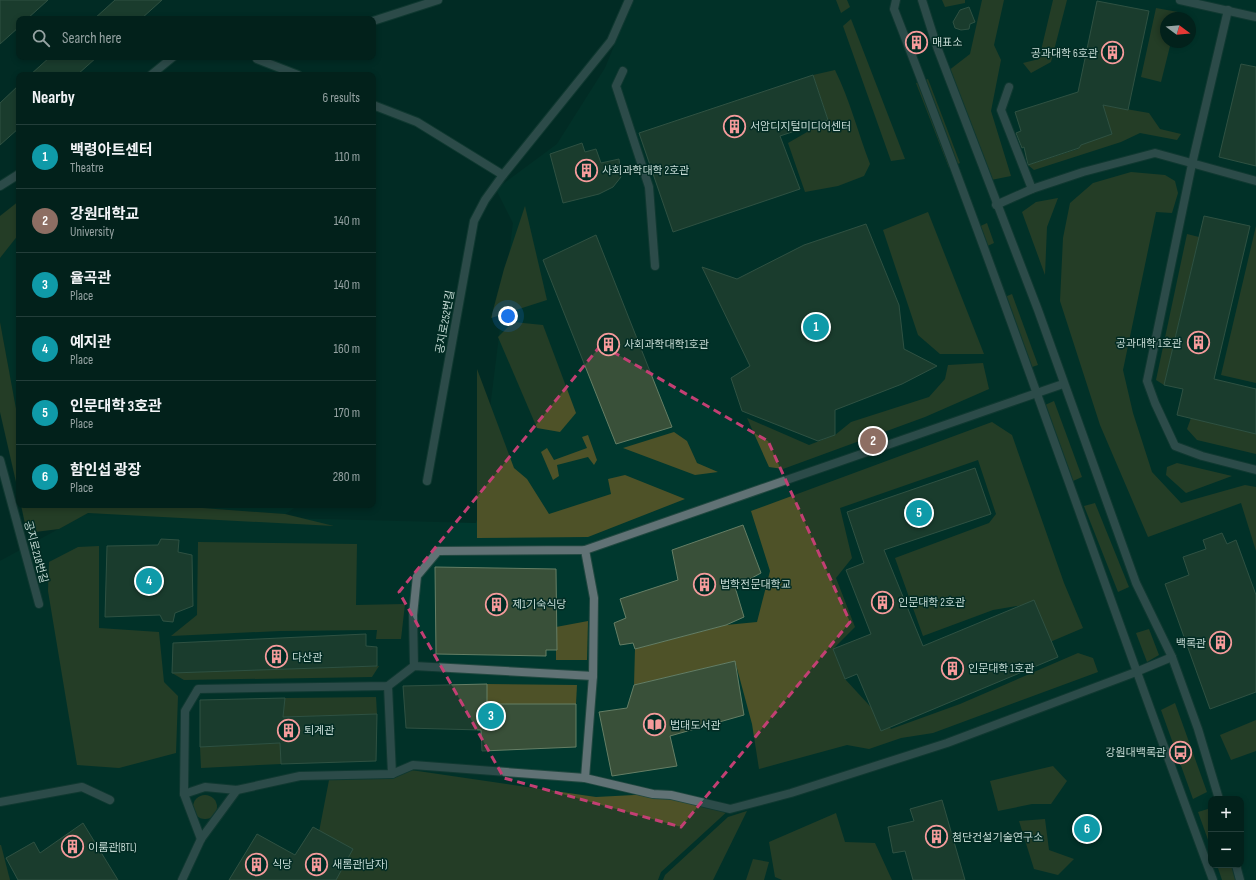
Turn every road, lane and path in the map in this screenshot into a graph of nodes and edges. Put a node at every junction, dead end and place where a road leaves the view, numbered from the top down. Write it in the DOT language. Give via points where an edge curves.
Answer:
graph roads {
  1 [pos="438,0"];
  2 [pos="629,0"];
  3 [pos="896,0"];
  4 [pos="922,0"];
  5 [pos="1180,0"];
  6 [pos="1228,10"];
  7 [pos="1256,17"];
  8 [pos="376,20"];
  9 [pos="169,60"];
  10 [pos="262,60"];
  11 [pos="623,71"];
  12 [pos="155,72"];
  13 [pos="291,72"];
  14 [pos="1009,87"];
  15 [pos="376,106"];
  16 [pos="1192,164"];
  17 [pos="503,175"];
  18 [pos="16,176"];
  19 [pos="1256,181"];
  20 [pos="0,186"];
  21 [pos="1032,189"];
  22 [pos="996,205"];
  23 [pos="655,266"];
  24 [pos="1063,384"];
  25 [pos="1036,394"];
  26 [pos="0,460"];
  27 [pos="1256,470"];
  28 [pos="427,481"];
  29 [pos="585,550"];
  30 [pos="38,604"];
  31 [pos="1172,657"];
  32 [pos="414,666"];
  33 [pos="1136,672"];
  34 [pos="592,676"];
  35 [pos="388,686"];
  36 [pos="392,774"];
  37 [pos="585,778"];
  38 [pos="237,790"];
  39 [pos="184,794"];
  40 [pos="1218,796"];
  41 [pos="110,800"];
  42 [pos="0,802"];
  43 [pos="201,839"];
  44 [pos="1237,868"];
  45 [pos="182,880"];
  46 [pos="1213,880"];
  47 [pos="1240,880"];
  1 -- 8 [label="street"];
  2 -- 17 [label="street, 공지로252번길" via="611,41"];
  3 -- 25 [label="street" via="894,9 956,170"];
  4 -- 22 [label="street"];
  5 -- 6 [label="street"];
  6 -- 7 [label="street"];
  6 -- 16 [label="street"];
  9 -- 12 [label="street"];
  10 -- 13 [label="street"];
  11 -- 23 [label="street" via="616,86 649,187"];
  14 -- 21 [label="street" via="1001,110"];
  15 -- 17 [label="street" via="417,122"];
  16 -- 19 [label="street"];
  16 -- 21 [label="street" via="1155,153"];
  16 -- 27 [label="street" via="1146,381 1175,446"];
  17 -- 28 [label="street, 공지로252번길" via="474,221"];
  18 -- 20 [label="street"];
  21 -- 22 [label="street"];
  22 -- 24 [label="street" via="1038,310"];
  24 -- 25 [label="street"];
  24 -- 31 [label="street" via="1136,583"];
  25 -- 29 [label="street"];
  25 -- 33 [label="street"];
  26 -- 30 [label="street, 공지로218번길"];
  29 -- 32 [label="street" via="438,550 417,576 413,615"];
  29 -- 34 [label="street" via="594,598"];
  31 -- 33 [label="street"];
  31 -- 40 [label="street" via="1198,729"];
  32 -- 34 [label="street"];
  32 -- 35 [label="street"];
  33 -- 37 [label="street" via="947,743 791,793 730,808"];
  33 -- 46 [label="street"];
  34 -- 37 [label="street"];
  35 -- 36 [label="street"];
  35 -- 39 [label="street" via="198,689 185,711"];
  36 -- 37 [label="street" via="413,765"];
  36 -- 38 [label="street" via="300,776"];
  38 -- 39 [label="street" via="205,787"];
  38 -- 43 [label="street"];
  39 -- 43 [label="street"];
  41 -- 42 [label="street" via="82,787"];
  43 -- 45 [label="street"];
  44 -- 47 [label="street"];
}
